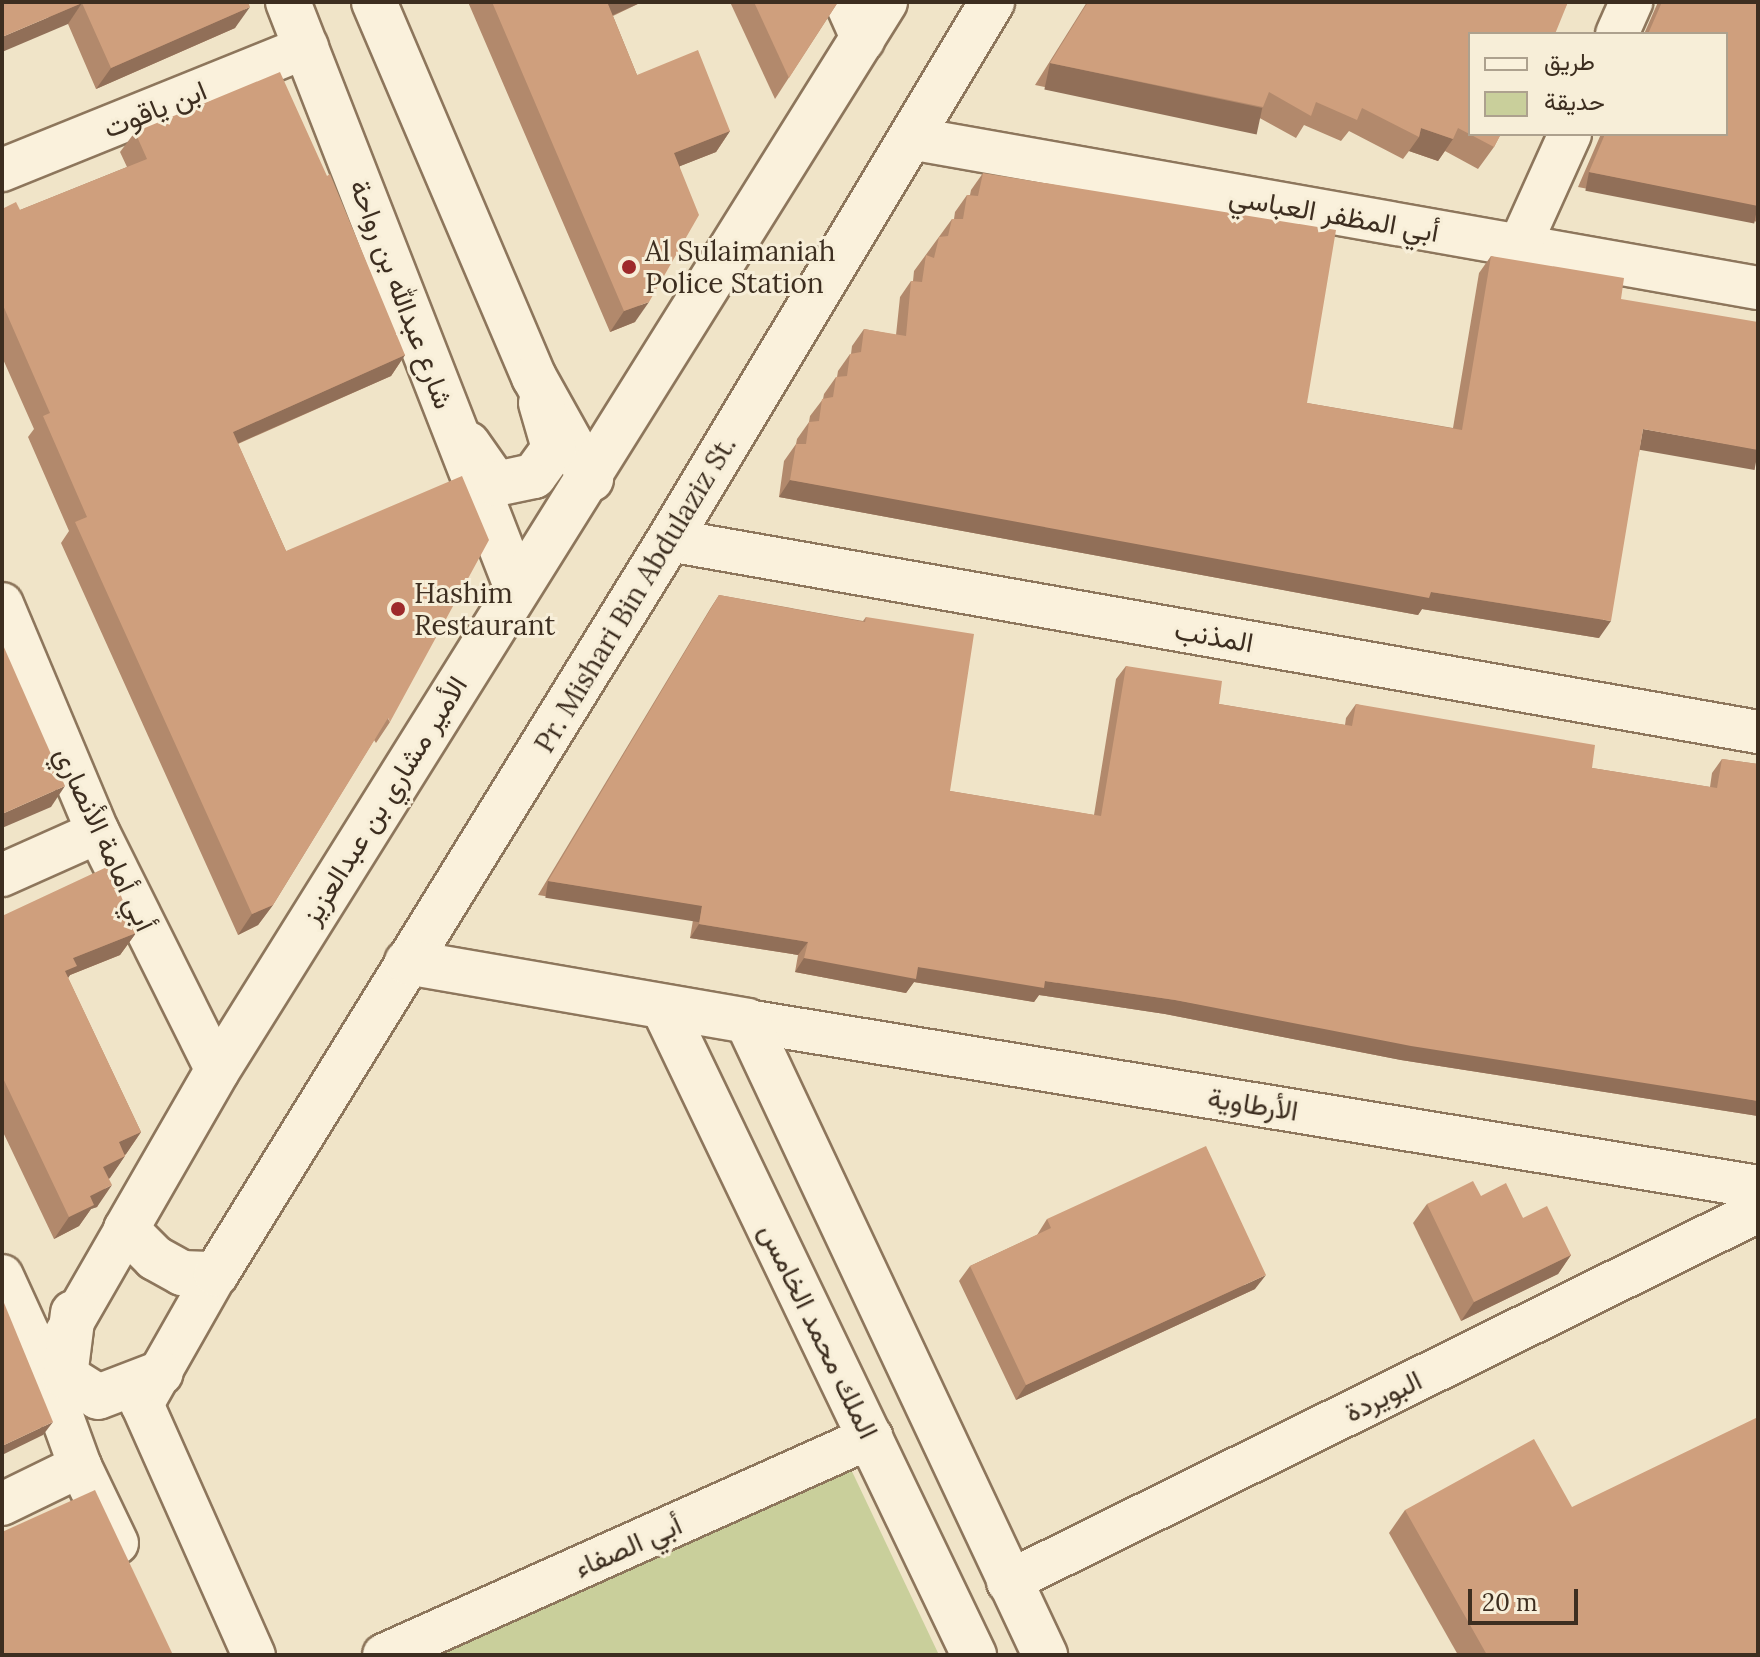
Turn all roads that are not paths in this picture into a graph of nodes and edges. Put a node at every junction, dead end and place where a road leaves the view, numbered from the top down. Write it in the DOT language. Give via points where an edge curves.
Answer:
graph roads {
  1 [pos="288,2"];
  2 [pos="374,2"];
  3 [pos="885,2"];
  4 [pos="992,2"];
  5 [pos="1631,2"];
  6 [pos="854,21"];
  7 [pos="1618,32"];
  8 [pos="307,47"];
  9 [pos="1569,136"];
  10 [pos="910,138"];
  11 [pos="2,170"];
  12 [pos="1519,247"];
  13 [pos="1758,288"];
  14 [pos="534,377"];
  15 [pos="452,423"];
  16 [pos="591,479"];
  17 [pos="669,540"];
  18 [pos="516,586"];
  19 [pos="2,604"];
  20 [pos="1758,732"];
  21 [pos="98,832"];
  22 [pos="2,875"];
  23 [pos="407,962"];
  24 [pos="663,1007"];
  25 [pos="747,1021"];
  26 [pos="217,1071"];
  27 [pos="1758,1187"];
  28 [pos="1758,1211"];
  29 [pos="126,1229"];
  30 [pos="216,1274"];
  31 [pos="2,1276"];
  32 [pos="73,1313"];
  33 [pos="45,1370"];
  34 [pos="161,1373"];
  35 [pos="871,1437"];
  36 [pos="80,1466"];
  37 [pos="2,1504"];
  38 [pos="133,1574"];
  39 [pos="1008,1582"];
  40 [pos="254,1655"];
  41 [pos="384,1655"];
  42 [pos="974,1655"];
  43 [pos="1045,1655"];
  1 -- 8 [label="street, شارع عبدالله بن رواحة"];
  2 -- 14 [label="street"];
  3 -- 6 [label="street, الأمير مشاري بن عبدالعزيز"];
  4 -- 10 [label="street, Pr. Mishari Bin Abdulaziz St."];
  5 -- 7 [label="street"];
  6 -- 16 [label="street, الأمير مشاري بن عبدالعزيز"];
  8 -- 11 [label="street, ابن ياقوت"];
  8 -- 15 [label="street, شارع عبدالله بن رواحة"];
  9 -- 12 [label="street"];
  10 -- 12 [label="street, أبي المظفر العباسي"];
  10 -- 17 [label="street, Pr. Mishari Bin Abdulaziz St."];
  12 -- 13 [label="street, أبي المظفر العباسي"];
  14 -- 15 [label="street" via="554,448 534,476 496,484"];
  14 -- 16 [label="street"];
  15 -- 18 [label="street, شارع عبدالله بن رواحة"];
  16 -- 18 [label="street, الأمير مشاري بن عبدالعزيز"];
  17 -- 20 [label="street, المذنب"];
  17 -- 23 [label="street, Pr. Mishari Bin Abdulaziz St."];
  18 -- 26 [label="street, الأمير مشاري بن عبدالعزيز"];
  19 -- 21 [label="street, أبي أمامة الأنصاري"];
  21 -- 22 [label="street"];
  21 -- 26 [label="street, أبي أمامة الأنصاري"];
  23 -- 24 [label="street"];
  23 -- 30 [label="street, Pr. Mishari Bin Abdulaziz St."];
  24 -- 25 [label="street"];
  24 -- 35 [label="street, الملك محمد الخامس"];
  25 -- 27 [label="street, الأرطاوية"];
  25 -- 39 [label="street"];
  26 -- 29 [label="street, الأمير مشاري بن عبدالعزيز"];
  28 -- 39 [label="street, البويردة"];
  29 -- 30 [label="street" via="155,1258 182,1273"];
  29 -- 32 [label="street"];
  30 -- 34 [label="street"];
  31 -- 33 [label="street"];
  32 -- 33 [label="street"];
  32 -- 34 [label="street" via="65,1376 98,1397"];
  33 -- 36 [label="street"];
  34 -- 40 [label="street" via="142,1404"];
  35 -- 41 [label="street, أبي الصفاء"];
  35 -- 42 [label="street, الملك محمد الخامس"];
  36 -- 37 [label="street"];
  36 -- 38 [label="street"];
  39 -- 43 [label="street"];
}
